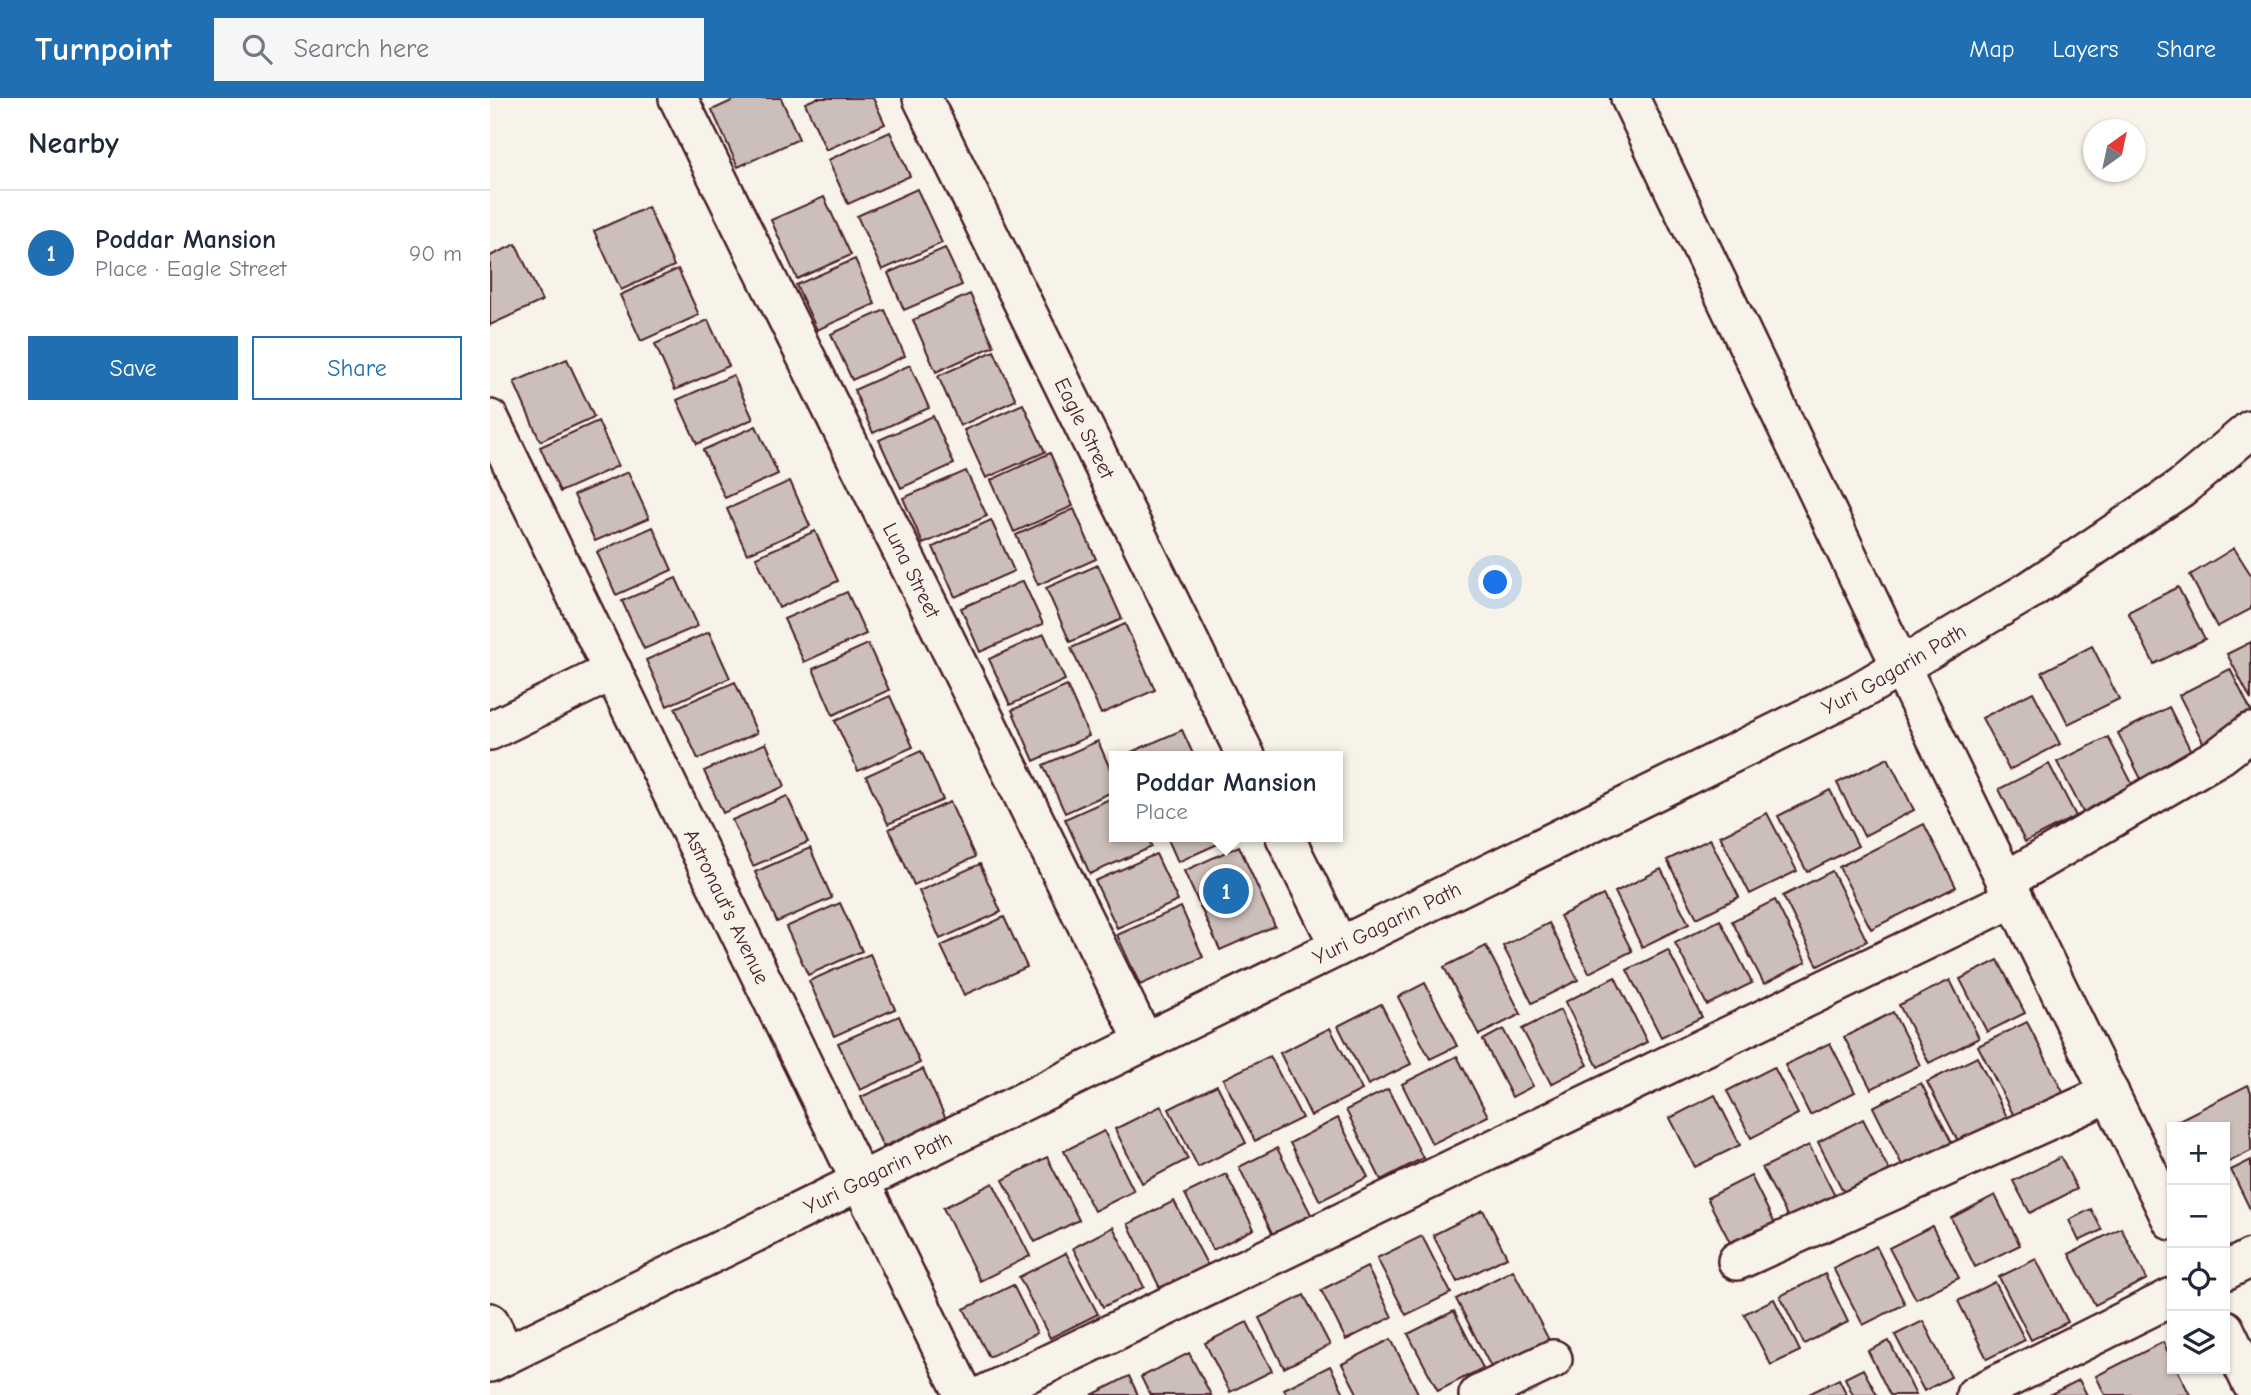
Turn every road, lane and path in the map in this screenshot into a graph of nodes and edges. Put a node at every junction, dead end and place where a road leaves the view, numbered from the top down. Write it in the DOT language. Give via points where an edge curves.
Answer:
graph roads {
  1 [pos="678,98"];
  2 [pos="922,98"];
  3 [pos="1630,98"];
  4 [pos="490,419"];
  5 [pos="2251,429"];
  6 [pos="1901,667"];
  7 [pos="613,671"];
  8 [pos="490,731"];
  9 [pos="2251,732"];
  10 [pos="1244,751"];
  11 [pos="1287,842"];
  12 [pos="2010,889"];
  13 [pos="1339,946"];
  14 [pos="1144,1041"];
  15 [pos="2110,1093"];
  16 [pos="860,1181"];
  17 [pos="2167,1212"];
  18 [pos="2251,1258"];
  19 [pos="1737,1261"];
  20 [pos="2230,1268"];
  21 [pos="2167,1299"];
  22 [pos="490,1322"];
  23 [pos="2230,1339"];
  24 [pos="498,1359"];
  25 [pos="1553,1359"];
  26 [pos="2251,1382"];
  27 [pos="964,1395"];
  28 [pos="983,1395"];
  29 [pos="1478,1395"];
  30 [pos="1975,1395"];
  1 -- 14 [label="street, Luna Street"];
  2 -- 10 [label="street, Eagle Street"];
  3 -- 6 [label="street"];
  4 -- 7 [label="street, Astronaut's Avenue"];
  5 -- 6 [label="street, Yuri Gagarin Path" via="2170,495 2030,590"];
  6 -- 12 [label="street"];
  6 -- 13 [label="street, Yuri Gagarin Path"];
  7 -- 8 [label="street"];
  7 -- 16 [label="street, Astronaut's Avenue"];
  9 -- 12 [label="street"];
  11 -- 13 [label="street"];
  12 -- 15 [label="street"];
  12 -- 28 [label="street"];
  13 -- 14 [label="street, Yuri Gagarin Path"];
  14 -- 16 [label="street, Yuri Gagarin Path"];
  15 -- 17 [label="street"];
  15 -- 19 [label="street"];
  16 -- 24 [label="street, Yuri Gagarin Path"];
  16 -- 27 [label="street, Astronaut's Avenue"];
  18 -- 20 [label="street"];
  21 -- 30 [label="street"];
  22 -- 24 [label="street"];
  23 -- 26 [label="street"];
  25 -- 29 [label="street"];
}
